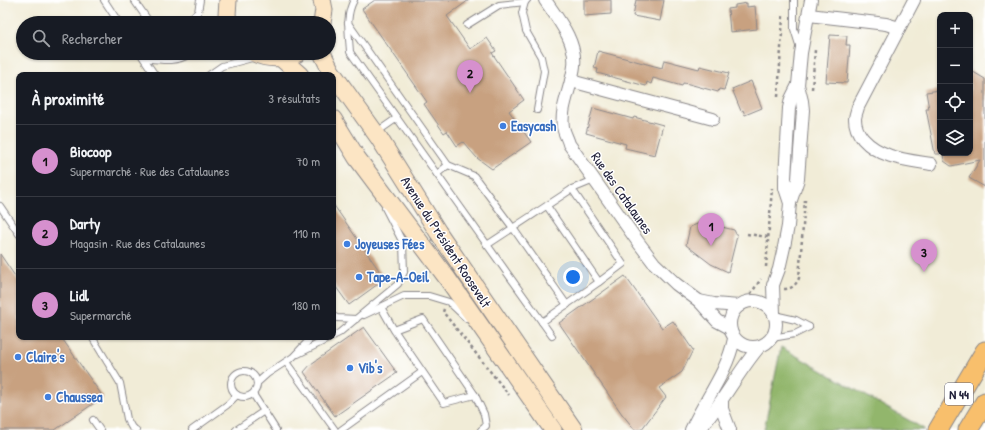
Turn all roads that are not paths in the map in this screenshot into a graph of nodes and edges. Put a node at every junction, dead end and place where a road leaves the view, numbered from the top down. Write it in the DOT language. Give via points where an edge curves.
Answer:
graph roads {
  1 [pos="104,0"];
  2 [pos="134,0"];
  3 [pos="200,0"];
  4 [pos="322,0"];
  5 [pos="354,0"];
  6 [pos="546,0"];
  7 [pos="794,0"];
  8 [pos="812,0"];
  9 [pos="914,0"];
  10 [pos="526,1"];
  11 [pos="809,15"];
  12 [pos="114,16"];
  13 [pos="145,16"];
  14 [pos="193,16"];
  15 [pos="323,16"];
  16 [pos="348,22"];
  17 [pos="467,25"];
  18 [pos="899,28"];
  19 [pos="801,53"];
  20 [pos="145,60"];
  21 [pos="162,60"];
  22 [pos="179,60"];
  23 [pos="241,60"];
  24 [pos="283,60"];
  25 [pos="326,60"];
  26 [pos="153,72"];
  27 [pos="214,72"];
  28 [pos="297,72"];
  29 [pos="332,72"];
  30 [pos="336,78"];
  31 [pos="571,81"];
  32 [pos="537,110"];
  33 [pos="397,118"];
  34 [pos="713,119"];
  35 [pos="336,124"];
  36 [pos="376,133"];
  37 [pos="357,158"];
  38 [pos="931,164"];
  39 [pos="448,165"];
  40 [pos="437,174"];
  41 [pos="594,180"];
  42 [pos="572,189"];
  43 [pos="0,206"];
  44 [pos="547,206"];
  45 [pos="513,228"];
  46 [pos="16,230"];
  47 [pos="487,245"];
  48 [pos="599,282"];
  49 [pos="773,285"];
  50 [pos="699,301"];
  51 [pos="744,303"];
  52 [pos="567,305"];
  53 [pos="381,307"];
  54 [pos="774,314"];
  55 [pos="336,318"];
  56 [pos="356,319"];
  57 [pos="542,322"];
  58 [pos="394,330"];
  59 [pos="732,333"];
  60 [pos="336,335"];
  61 [pos="552,336"];
  62 [pos="772,338"];
  63 [pos="94,340"];
  64 [pos="309,340"];
  65 [pos="326,340"];
  66 [pos="493,344"];
  67 [pos="759,347"];
  68 [pos="985,351"];
  69 [pos="293,357"];
  70 [pos="286,362"];
  71 [pos="422,372"];
  72 [pos="257,383"];
  73 [pos="253,394"];
  74 [pos="237,395"];
  75 [pos="475,395"];
  76 [pos="722,402"];
  77 [pos="985,402"];
  78 [pos="264,412"];
  79 [pos="93,420"];
  80 [pos="133,429"];
  81 [pos="100,430"];
  82 [pos="192,430"];
  83 [pos="236,430"];
  84 [pos="276,430"];
  85 [pos="335,430"];
  86 [pos="341,430"];
  87 [pos="481,430"];
  88 [pos="553,430"];
  89 [pos="574,430"];
  90 [pos="691,430"];
  91 [pos="699,430"];
  92 [pos="730,430"];
  93 [pos="938,430"];
  94 [pos="968,430"];
  1 -- 12 [label="lane"];
  2 -- 13 [label="lane"];
  3 -- 14 [label="lane" via="198,12"];
  4 -- 15 [label="main road"];
  5 -- 16 [label="lane" via="350,7"];
  6 -- 31 [label="street, Rue des Catalaunes" via="566,31 573,51 575,66"];
  7 -- 19 [label="lane" via="794,29"];
  8 -- 11 [label="street"];
  9 -- 18 [label="street"];
  10 -- 17 [label="lane" via="499,5"];
  10 -- 32 [label="lane" via="522,12 526,31 541,56 544,71"];
  11 -- 18 [label="street" via="886,24"];
  11 -- 19 [label="street"];
  16 -- 33 [label="lane" via="350,52"];
  16 -- 39 [label="lane"];
  18 -- 38 [label="street" via="858,108 854,119 857,132 876,150 890,156"];
  19 -- 49 [label="street" via="798,84 803,110 798,172 796,188 790,203 784,247"];
  20 -- 26 [label="lane"];
  21 -- 22 [label="lane"];
  23 -- 27 [label="lane" via="222,66"];
  24 -- 28 [label="main road"];
  25 -- 29 [label="main road, Avenue du Président Roosevelt"];
  30 -- 36 [label="main road, Avenue du Président Roosevelt"];
  31 -- 34 [label="street"];
  31 -- 41 [label="street, Rue des Catalaunes" via="563,126 570,144"];
  33 -- 36 [label="lane"];
  33 -- 40 [label="lane"];
  35 -- 37 [label="main road, Avenue du Président Roosevelt"];
  36 -- 89 [label="main road, Avenue du Président Roosevelt" via="438,232"];
  37 -- 56 [label="lane" via="399,232 404,243 405,255 404,272 398,284"];
  37 -- 66 [label="main road, Avenue du Président Roosevelt"];
  39 -- 40 [label="lane"];
  39 -- 45 [label="lane" via="474,176"];
  40 -- 47 [label="lane"];
  41 -- 42 [label="lane"];
  41 -- 50 [label="street, Rue des Catalaunes" via="654,263"];
  42 -- 44 [label="lane"];
  42 -- 48 [label="lane" via="623,264"];
  43 -- 46 [label="lane"];
  44 -- 45 [label="lane"];
  44 -- 48 [label="lane"];
  45 -- 47 [label="lane"];
  45 -- 52 [label="lane"];
  47 -- 57 [label="lane"];
  48 -- 52 [label="lane"];
  49 -- 51 [label="street"];
  49 -- 54 [label="street"];
  50 -- 51 [label="street, Rue des Catalaunes" via="714,304"];
  50 -- 59 [label="street, Rue des Catalaunes"];
  51 -- 54 [label="street" via="762,303"];
  51 -- 59 [label="street" via="732,315"];
  52 -- 57 [label="lane"];
  53 -- 56 [label="lane"];
  53 -- 58 [label="lane"];
  53 -- 66 [label="lane" via="404,296 429,296 449,302"];
  54 -- 62 [label="street" via="776,330"];
  54 -- 62 [label="lane" via="796,320 809,327 795,334"];
  55 -- 56 [label="lane"];
  56 -- 60 [label="lane"];
  57 -- 61 [label="lane"];
  58 -- 71 [label="lane"];
  58 -- 75 [label="lane" via="423,319"];
  59 -- 67 [label="street" via="739,343 746,347"];
  59 -- 90 [label="street" via="732,351 726,367"];
  62 -- 67 [label="street"];
  63 -- 80 [label="lane" via="120,383 127,419"];
  64 -- 69 [label="lane"];
  65 -- 69 [label="lane"];
  66 -- 88 [label="main road, Avenue du Président Roosevelt"];
  67 -- 76 [label="street"];
  68 -- 93 [label="main road, N 44"];
  69 -- 70 [label="lane"];
  70 -- 72 [label="lane"];
  70 -- 85 [label="lane"];
  71 -- 75 [label="lane" via="444,403"];
  71 -- 86 [label="lane"];
  72 -- 73 [label="lane"];
  72 -- 74 [label="lane" via="250,373 239,373 232,381 232,389"];
  73 -- 74 [label="lane" via="245,397"];
  73 -- 78 [label="lane"];
  74 -- 82 [label="lane"];
  75 -- 87 [label="lane" via="485,419 486,426"];
  76 -- 91 [label="street"];
  76 -- 92 [label="street"];
  77 -- 94 [label="main road, N 44"];
  78 -- 83 [label="lane"];
  78 -- 84 [label="lane"];
  79 -- 81 [label="lane"];
}
